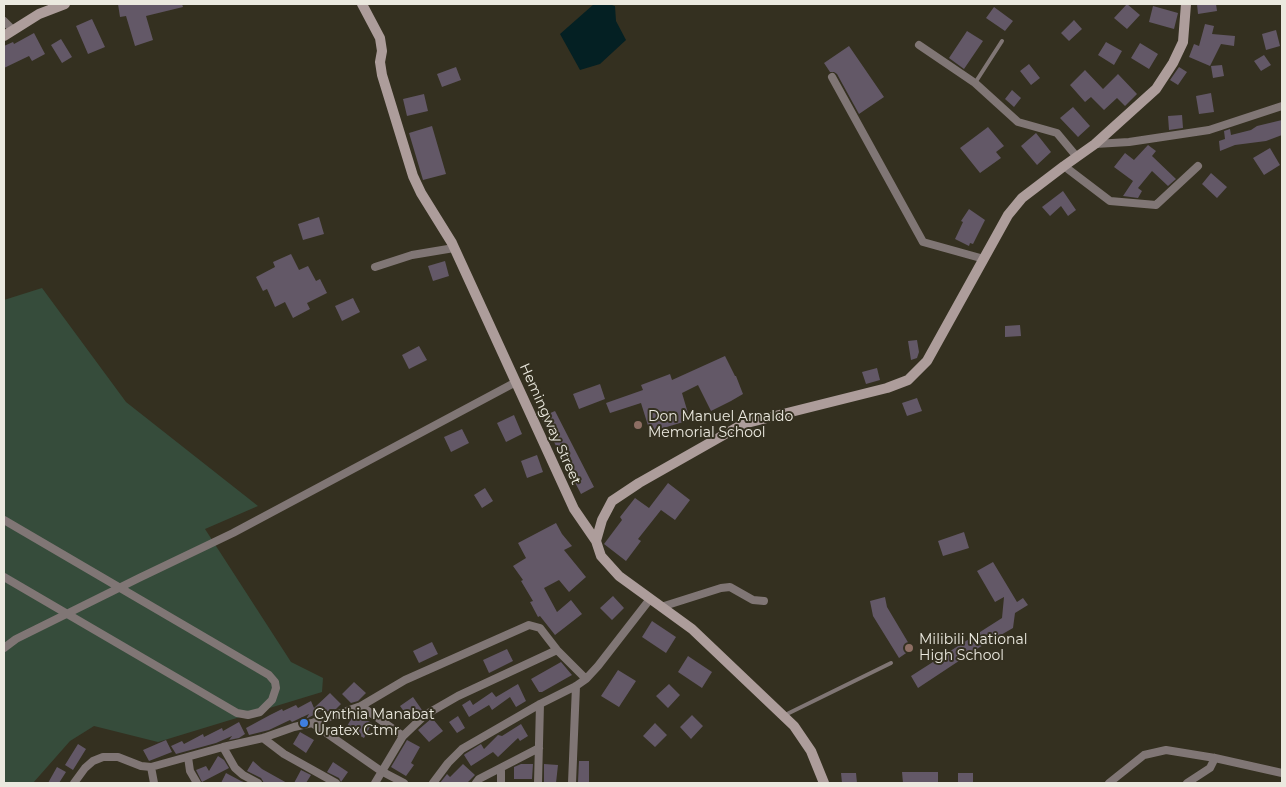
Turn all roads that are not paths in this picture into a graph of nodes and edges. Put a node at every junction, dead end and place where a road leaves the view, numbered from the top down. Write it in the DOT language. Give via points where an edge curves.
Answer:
graph roads {
  1 [pos="65,4"];
  2 [pos="362,4"];
  3 [pos="1186,4"];
  4 [pos="4,21"];
  5 [pos="13,30"];
  6 [pos="4,36"];
  7 [pos="1002,41"];
  8 [pos="919,45"];
  9 [pos="832,77"];
  10 [pos="975,83"];
  11 [pos="1282,106"];
  12 [pos="1096,144"];
  13 [pos="1077,157"];
  14 [pos="1064,166"];
  15 [pos="1198,166"];
  16 [pos="454,248"];
  17 [pos="984,259"];
  18 [pos="375,267"];
  19 [pos="516,382"];
  20 [pos="4,520"];
  21 [pos="596,541"];
  22 [pos="4,577"];
  23 [pos="120,587"];
  24 [pos="650,599"];
  25 [pos="764,601"];
  26 [pos="661,607"];
  27 [pos="68,614"];
  28 [pos="4,648"];
  29 [pos="557,650"];
  30 [pos="891,663"];
  31 [pos="586,679"];
  32 [pos="576,686"];
  33 [pos="540,704"];
  34 [pos="361,706"];
  35 [pos="783,716"];
  36 [pos="312,723"];
  37 [pos="403,736"];
  38 [pos="263,738"];
  39 [pos="223,747"];
  40 [pos="539,748"];
  41 [pos="188,756"];
  42 [pos="1215,758"];
  43 [pos="151,767"];
  44 [pos="501,768"];
  45 [pos="381,771"];
  46 [pos="1282,773"];
  47 [pos="74,783"];
  48 [pos="154,783"];
  49 [pos="197,783"];
  50 [pos="258,783"];
  51 [pos="336,783"];
  52 [pos="375,783"];
  53 [pos="404,783"];
  54 [pos="433,783"];
  55 [pos="476,783"];
  56 [pos="501,783"];
  57 [pos="538,783"];
  58 [pos="572,783"];
  59 [pos="824,783"];
  60 [pos="1109,783"];
  61 [pos="1187,783"];
  1 -- 5 [label="main road" via="39,14"];
  2 -- 16 [label="main road, Hemingway Street" via="380,38 382,75 413,176"];
  3 -- 12 [label="main road" via="1183,42 1173,63 1156,89"];
  4 -- 5 [label="street"];
  5 -- 6 [label="main road"];
  7 -- 10 [label="lane"];
  8 -- 10 [label="street"];
  9 -- 17 [label="street" via="922,242"];
  10 -- 13 [label="street" via="1018,122 1057,133"];
  11 -- 12 [label="street" via="1209,130"];
  12 -- 13 [label="main road"];
  13 -- 14 [label="main road"];
  14 -- 15 [label="street" via="1110,201 1156,205"];
  14 -- 17 [label="main road" via="1022,198 1008,215"];
  16 -- 18 [label="street" via="412,255"];
  16 -- 19 [label="main road, Hemingway Street"];
  17 -- 21 [label="main road" via="927,361 908,380 743,424 612,501"];
  19 -- 21 [label="main road, Hemingway Street" via="574,509"];
  19 -- 23 [label="street" via="233,533"];
  20 -- 23 [label="street"];
  21 -- 24 [label="main road, Hemingway Street" via="601,556 619,576"];
  22 -- 27 [label="street"];
  23 -- 27 [label="street"];
  23 -- 27 [label="street" via="269,675 276,688 269,705 254,714 237,713"];
  24 -- 26 [label="main road, Hemingway Street"];
  24 -- 31 [label="street"];
  25 -- 26 [label="street" via="753,600 730,587"];
  26 -- 35 [label="main road, Hemingway Street" via="692,629"];
  27 -- 28 [label="street"];
  29 -- 31 [label="street"];
  29 -- 34 [label="street" via="540,628 529,625 405,680"];
  29 -- 37 [label="street" via="458,696 425,715"];
  30 -- 35 [label="lane"];
  31 -- 32 [label="street"];
  32 -- 33 [label="street"];
  32 -- 58 [label="street"];
  33 -- 40 [label="street"];
  33 -- 54 [label="street" via="462,749"];
  34 -- 36 [label="street"];
  34 -- 37 [label="street"];
  35 -- 59 [label="main road, Hemingway Street" via="811,751"];
  36 -- 38 [label="street"];
  36 -- 45 [label="street"];
  37 -- 45 [label="street"];
  38 -- 39 [label="street"];
  38 -- 51 [label="street" via="284,754"];
  39 -- 41 [label="street"];
  39 -- 50 [label="street" via="235,768"];
  40 -- 44 [label="street"];
  40 -- 57 [label="street"];
  41 -- 43 [label="street"];
  41 -- 49 [label="street" via="190,771"];
  42 -- 46 [label="street"];
  42 -- 60 [label="street" via="1166,750 1144,755"];
  42 -- 61 [label="street" via="1210,768"];
  43 -- 47 [label="street" via="118,757 103,757 85,768"];
  43 -- 48 [label="street"];
  44 -- 55 [label="street"];
  44 -- 56 [label="street"];
  45 -- 52 [label="street"];
  45 -- 53 [label="street"];
}
